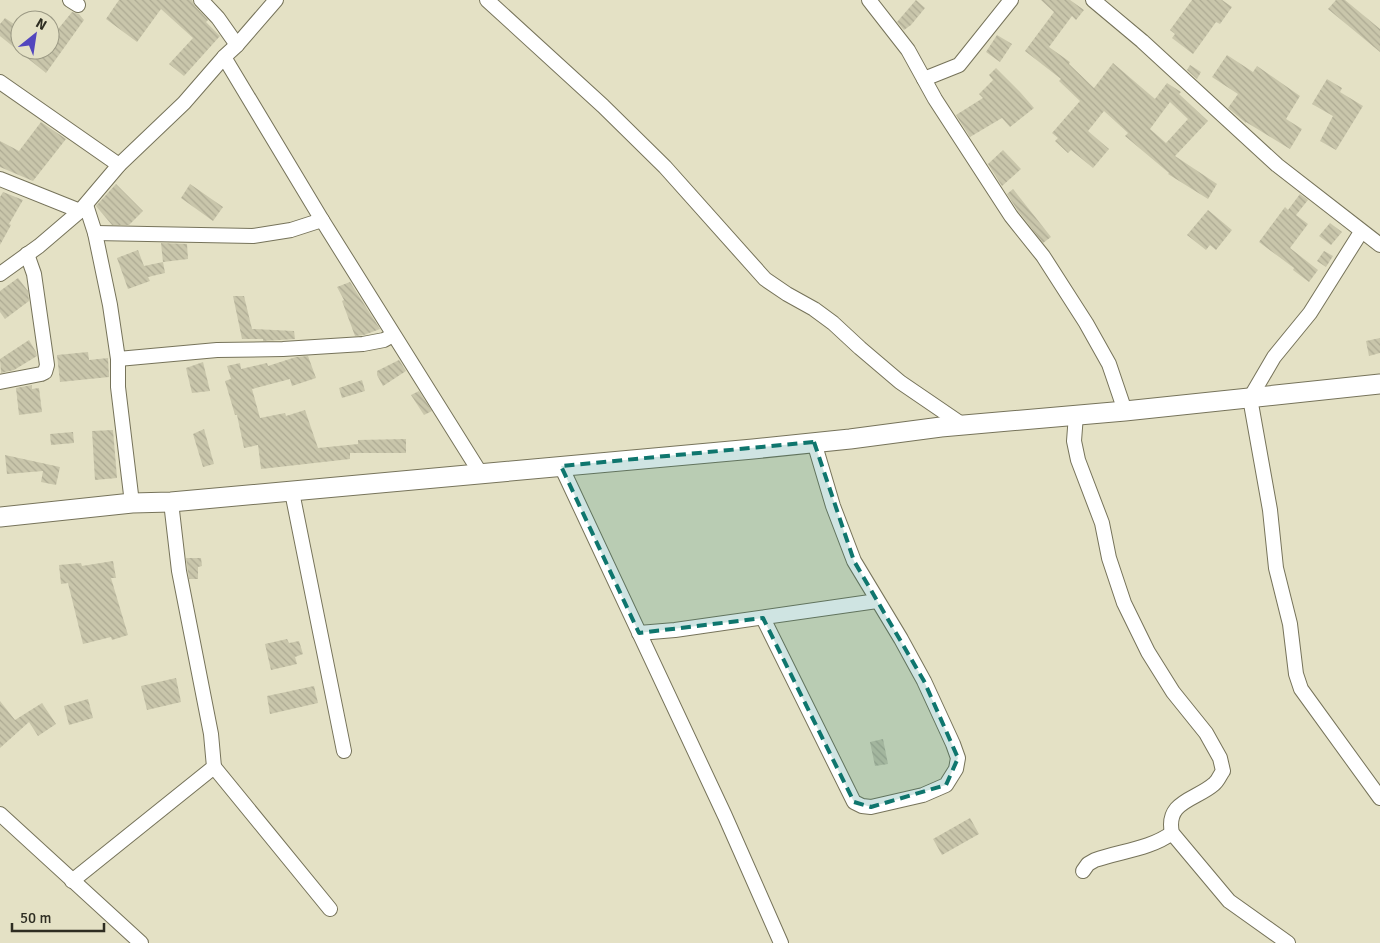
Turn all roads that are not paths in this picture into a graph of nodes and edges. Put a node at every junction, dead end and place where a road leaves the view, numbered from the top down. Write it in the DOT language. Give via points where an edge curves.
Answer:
graph roads {
  1 [pos="201,0"];
  2 [pos="276,0"];
  3 [pos="487,0"];
  4 [pos="869,0"];
  5 [pos="1010,0"];
  6 [pos="1093,0"];
  7 [pos="237,45"];
  8 [pos="224,56"];
  9 [pos="924,79"];
  10 [pos="0,82"];
  11 [pos="119,165"];
  12 [pos="0,179"];
  13 [pos="83,208"];
  14 [pos="322,220"];
  15 [pos="1361,232"];
  16 [pos="95,233"];
  17 [pos="1380,245"];
  18 [pos="27,254"];
  19 [pos="0,274"];
  20 [pos="394,335"];
  21 [pos="118,359"];
  22 [pos="0,382"];
  23 [pos="1380,384"];
  24 [pos="1250,398"];
  25 [pos="1125,411"];
  26 [pos="1076,415"];
  27 [pos="963,425"];
  28 [pos="814,442"];
  29 [pos="561,466"];
  30 [pos="481,474"];
  31 [pos="292,492"];
  32 [pos="171,502"];
  33 [pos="132,503"];
  34 [pos="0,517"];
  35 [pos="877,601"];
  36 [pos="763,618"];
  37 [pos="639,633"];
  38 [pos="344,751"];
  39 [pos="214,767"];
  40 [pos="1380,798"];
  41 [pos="0,814"];
  42 [pos="1172,834"];
  43 [pos="1083,871"];
  44 [pos="72,881"];
  45 [pos="330,909"];
  46 [pos="141,943"];
  47 [pos="780,943"];
  48 [pos="1288,943"];
  1 -- 7 [label="street"];
  2 -- 7 [label="street"];
  3 -- 27 [label="street" via="665,167 765,279 820,314 900,382"];
  4 -- 9 [label="street" via="908,50"];
  5 -- 9 [label="street" via="959,65"];
  6 -- 15 [label="street" via="1277,164"];
  7 -- 8 [label="street"];
  8 -- 11 [label="street" via="184,104"];
  8 -- 14 [label="street"];
  9 -- 25 [label="street" via="1011,216 1043,256 1086,323 1109,364"];
  10 -- 11 [label="street"];
  11 -- 13 [label="street"];
  12 -- 13 [label="street"];
  13 -- 16 [label="street"];
  13 -- 18 [label="street"];
  14 -- 16 [label="street" via="291,230 253,236"];
  14 -- 20 [label="street"];
  15 -- 17 [label="street"];
  15 -- 24 [label="street" via="1310,313 1274,357"];
  16 -- 21 [label="street"];
  18 -- 19 [label="street"];
  18 -- 22 [label="street" via="34,274 47,365 41,374"];
  20 -- 21 [label="street" via="363,344 217,350"];
  20 -- 30 [label="street"];
  21 -- 33 [label="street" via="118,387"];
  23 -- 24 [label="street"];
  24 -- 25 [label="street"];
  24 -- 40 [label="street" via="1296,674 1301,689"];
  25 -- 26 [label="street"];
  26 -- 27 [label="street"];
  26 -- 42 [label="street" via="1074,441 1078,460 1102,523 1109,558 1124,603 1148,652 1173,692 1206,733 1223,770 1215,783 1177,806 1172,815"];
  27 -- 28 [label="street"];
  28 -- 29 [label="street"];
  28 -- 35 [label="street" via="854,561"];
  29 -- 30 [label="street"];
  29 -- 37 [label="street"];
  30 -- 31 [label="street"];
  31 -- 32 [label="street"];
  31 -- 38 [label="street"];
  32 -- 33 [label="street"];
  32 -- 39 [label="street" via="179,571 211,734"];
  33 -- 34 [label="street"];
  35 -- 36 [label="street"];
  35 -- 36 [label="street" via="924,681 958,758 956,769 946,785 923,795 871,807 854,802"];
  36 -- 37 [label="street"];
  37 -- 47 [label="street" via="725,816"];
  39 -- 44 [label="street"];
  39 -- 45 [label="street"];
  41 -- 44 [label="street"];
  42 -- 43 [label="street" via="1164,840 1095,860"];
  42 -- 48 [label="street" via="1229,901"];
  44 -- 46 [label="street"];
}
